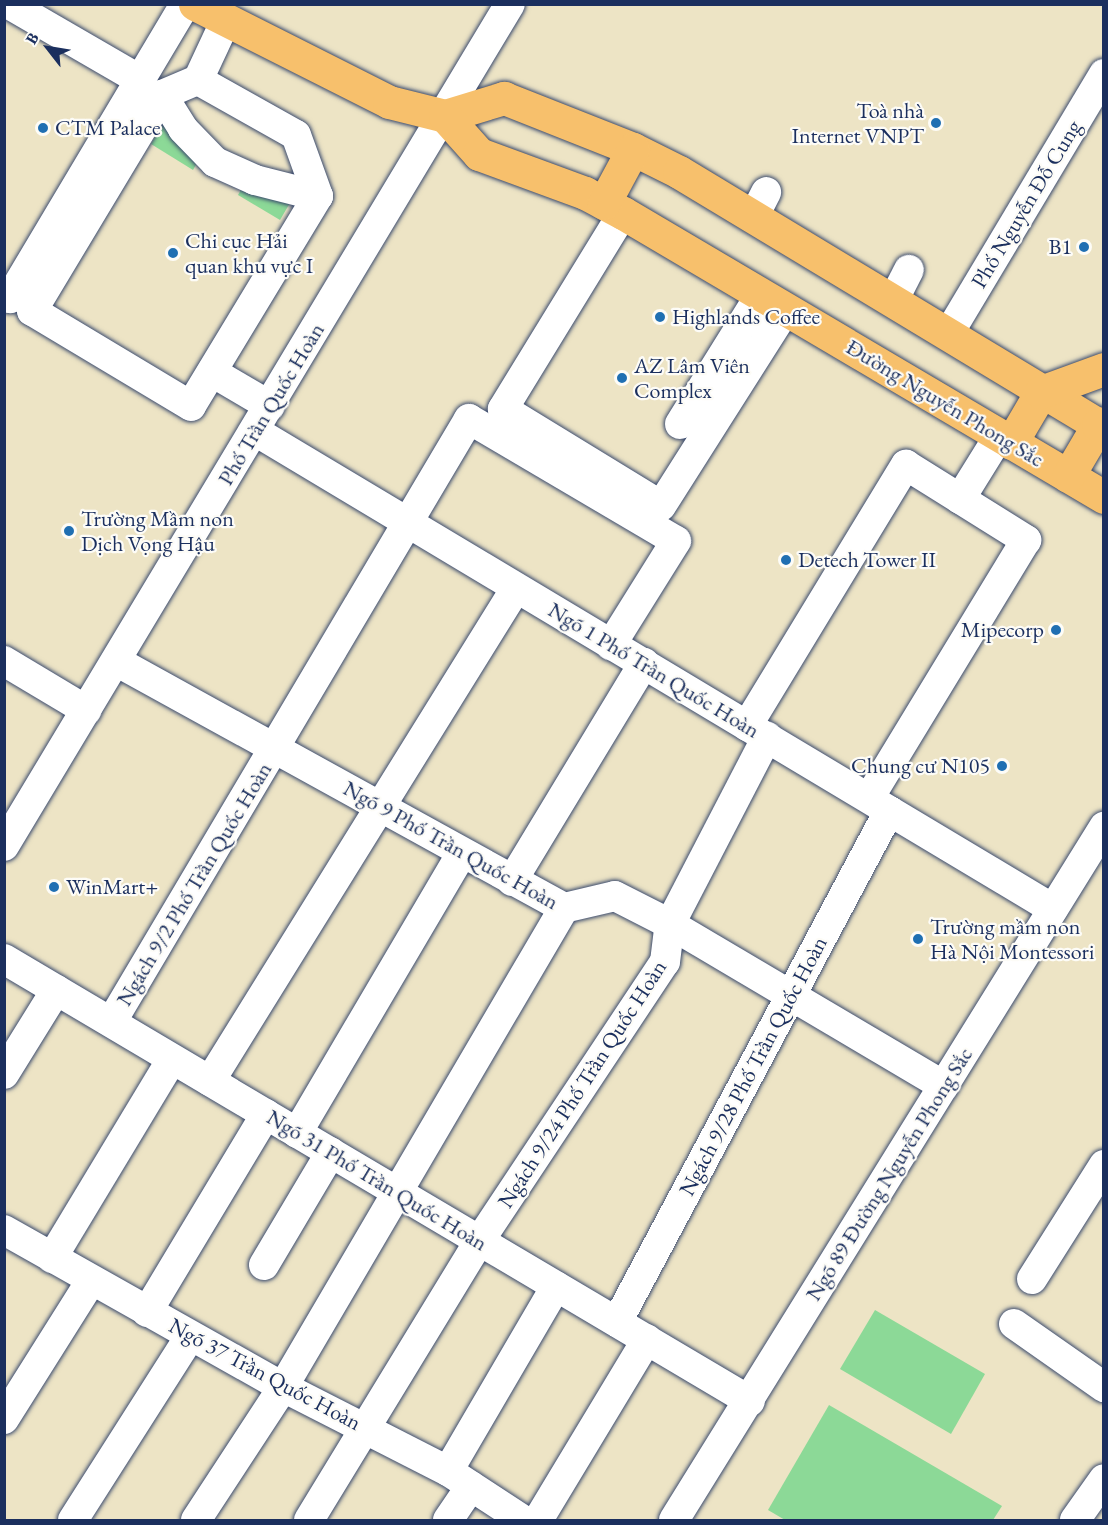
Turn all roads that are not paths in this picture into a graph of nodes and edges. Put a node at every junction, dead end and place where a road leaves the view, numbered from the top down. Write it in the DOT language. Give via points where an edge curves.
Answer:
graph roads {
  1 [pos="9,4"];
  2 [pos="185,4"];
  3 [pos="195,4"];
  4 [pos="510,4"];
  5 [pos="225,22"];
  6 [pos="1104,74"];
  7 [pos="198,80"];
  8 [pos="151,87"];
  9 [pos="445,116"];
  10 [pos="633,149"];
  11 [pos="318,196"];
  12 [pos="613,208"];
  13 [pos="909,270"];
  14 [pos="4,295"];
  15 [pos="892,301"];
  16 [pos="773,302"];
  17 [pos="949,333"];
  18 [pos="1104,369"];
  19 [pos="212,372"];
  20 [pos="1041,392"];
  21 [pos="262,418"];
  22 [pos="680,424"];
  23 [pos="1102,425"];
  24 [pos="1005,439"];
  25 [pos="1068,476"];
  26 [pos="1104,497"];
  27 [pos="960,499"];
  28 [pos="407,521"];
  29 [pos="516,588"];
  30 [pos="611,645"];
  31 [pos="4,661"];
  32 [pos="116,661"];
  33 [pos="644,663"];
  34 [pos="87,710"];
  35 [pos="757,731"];
  36 [pos="275,747"];
  37 [pos="879,804"];
  38 [pos="380,808"];
  39 [pos="1104,827"];
  40 [pos="8,834"];
  41 [pos="462,853"];
  42 [pos="512,881"];
  43 [pos="564,908"];
  44 [pos="1053,909"];
  45 [pos="670,924"];
  46 [pos="4,959"];
  47 [pos="56,990"];
  48 [pos="790,995"];
  49 [pos="112,1021"];
  50 [pos="172,1059"];
  51 [pos="4,1074"];
  52 [pos="210,1081"];
  53 [pos="944,1086"];
  54 [pos="266,1114"];
  55 [pos="297,1133"];
  56 [pos="331,1152"];
  57 [pos="1104,1165"];
  58 [pos="400,1191"];
  59 [pos="4,1230"];
  60 [pos="480,1240"];
  61 [pos="52,1258"];
  62 [pos="264,1265"];
  63 [pos="1032,1279"];
  64 [pos="92,1281"];
  65 [pos="556,1286"];
  66 [pos="147,1312"];
  67 [pos="616,1322"];
  68 [pos="1014,1324"];
  69 [pos="190,1336"];
  70 [pos="647,1339"];
  71 [pos="283,1387"];
  72 [pos="1104,1387"];
  73 [pos="750,1401"];
  74 [pos="4,1419"];
  75 [pos="364,1426"];
  76 [pos="459,1479"];
  77 [pos="1104,1479"];
  78 [pos="73,1521"];
  79 [pos="196,1521"];
  80 [pos="309,1521"];
  81 [pos="448,1521"];
  82 [pos="523,1521"];
  83 [pos="538,1521"];
  84 [pos="674,1521"];
  85 [pos="1075,1521"];
  1 -- 8 [label="street"];
  2 -- 8 [label="street"];
  3 -- 5 [label="main road"];
  4 -- 9 [label="street, Phố Trần Quốc Hoàn"];
  5 -- 7 [label="street"];
  5 -- 9 [label="main road" via="389,102"];
  6 -- 17 [label="street, Phố Nguyễn Đỗ Cung"];
  7 -- 8 [label="street"];
  7 -- 11 [label="street" via="296,135"];
  8 -- 11 [label="street" via="215,162 255,180"];
  8 -- 14 [label="street" via="10,298"];
  8 -- 19 [label="street" via="32,311 191,406"];
  9 -- 10 [label="main road" via="504,98"];
  9 -- 12 [label="main road, Đường Nguyễn Phong Sắc" via="479,154"];
  9 -- 21 [label="street, Phố Trần Quốc Hoàn"];
  10 -- 12 [label="main road"];
  10 -- 15 [label="main road" via="760,205"];
  11 -- 19 [label="street"];
  12 -- 16 [label="main road, Đường Nguyễn Phong Sắc"];
  12 -- 16 [label="street" via="503,409 661,506"];
  13 -- 15 [label="street"];
  15 -- 17 [label="main road"];
  16 -- 22 [label="street"];
  16 -- 24 [label="main road, Đường Nguyễn Phong Sắc"];
  17 -- 20 [label="main road"];
  18 -- 20 [label="main road"];
  19 -- 21 [label="street, Ngõ 1 Phố Trần Quốc Hoàn"];
  20 -- 23 [label="main road"];
  20 -- 24 [label="main road"];
  21 -- 28 [label="street, Ngõ 1 Phố Trần Quốc Hoàn"];
  21 -- 32 [label="street, Phố Trần Quốc Hoàn"];
  23 -- 25 [label="main road"];
  24 -- 25 [label="main road, Đường Nguyễn Phong Sắc"];
  24 -- 27 [label="street"];
  25 -- 26 [label="main road, Đường Nguyễn Phong Sắc"];
  27 -- 35 [label="street, Ngách 9/24 Phố Trần Quốc Hoàn" via="906,465"];
  27 -- 37 [label="street, Ngách 9/28 Phố Trần Quốc Hoàn" via="1026,540"];
  28 -- 29 [label="street, Ngõ 1 Phố Trần Quốc Hoàn"];
  28 -- 30 [label="street, Ngách 9/2 Phố Trần Quốc Hoàn" via="469,419 676,541"];
  28 -- 36 [label="street, Ngách 9/2 Phố Trần Quốc Hoàn"];
  29 -- 30 [label="street, Ngõ 1 Phố Trần Quốc Hoàn"];
  29 -- 38 [label="street"];
  30 -- 33 [label="street, Ngõ 1 Phố Trần Quốc Hoàn"];
  31 -- 34 [label="street"];
  32 -- 34 [label="street, Phố Trần Quốc Hoàn"];
  32 -- 36 [label="street, Ngõ 9 Phố Trần Quốc Hoàn"];
  33 -- 35 [label="street, Ngõ 1 Phố Trần Quốc Hoàn"];
  33 -- 42 [label="street"];
  34 -- 40 [label="street, Phố Trần Quốc Hoàn"];
  35 -- 37 [label="street, Ngõ 1 Phố Trần Quốc Hoàn"];
  35 -- 45 [label="street, Ngách 9/24 Phố Trần Quốc Hoàn"];
  36 -- 38 [label="street, Ngõ 9 Phố Trần Quốc Hoàn"];
  36 -- 49 [label="street, Ngách 9/2 Phố Trần Quốc Hoàn"];
  37 -- 44 [label="street, Ngõ 1 Phố Trần Quốc Hoàn"];
  37 -- 48 [label="street, Ngách 9/28 Phố Trần Quốc Hoàn"];
  38 -- 41 [label="street, Ngõ 9 Phố Trần Quốc Hoàn"];
  38 -- 52 [label="street"];
  39 -- 44 [label="street, Ngõ 89 Đường Nguyễn Phong Sắc"];
  41 -- 42 [label="street, Ngõ 9 Phố Trần Quốc Hoàn"];
  41 -- 55 [label="street"];
  42 -- 43 [label="street, Ngõ 9 Phố Trần Quốc Hoàn"];
  43 -- 45 [label="street, Ngõ 9 Phố Trần Quốc Hoàn" via="615,896"];
  43 -- 58 [label="street"];
  44 -- 53 [label="street, Ngõ 89 Đường Nguyễn Phong Sắc"];
  45 -- 48 [label="street, Ngõ 9 Phố Trần Quốc Hoàn"];
  45 -- 60 [label="street, Ngách 9/24 Phố Trần Quốc Hoàn" via="665,962"];
  46 -- 47 [label="street, Ngõ 31 Phố Trần Quốc Hoàn"];
  47 -- 49 [label="street, Ngõ 31 Phố Trần Quốc Hoàn"];
  47 -- 51 [label="street"];
  48 -- 53 [label="street, Ngõ 9 Phố Trần Quốc Hoàn"];
  48 -- 67 [label="street, Ngách 9/28 Phố Trần Quốc Hoàn"];
  49 -- 50 [label="street, Ngõ 31 Phố Trần Quốc Hoàn"];
  50 -- 52 [label="street, Ngõ 31 Phố Trần Quốc Hoàn"];
  50 -- 61 [label="street"];
  52 -- 54 [label="street, Ngõ 31 Phố Trần Quốc Hoàn"];
  53 -- 73 [label="street, Ngõ 89 Đường Nguyễn Phong Sắc"];
  54 -- 55 [label="street, Ngõ 31 Phố Trần Quốc Hoàn"];
  54 -- 66 [label="street"];
  55 -- 56 [label="street, Ngõ 31 Phố Trần Quốc Hoàn"];
  56 -- 58 [label="street, Ngõ 31 Phố Trần Quốc Hoàn"];
  56 -- 62 [label="street"];
  57 -- 63 [label="street"];
  58 -- 60 [label="street, Ngõ 31 Phố Trần Quốc Hoàn"];
  58 -- 71 [label="street"];
  59 -- 61 [label="street, Ngõ 37 Trần Quốc Hoàn"];
  60 -- 65 [label="street, Ngõ 31 Phố Trần Quốc Hoàn"];
  60 -- 75 [label="street, Ngách 9/24 Phố Trần Quốc Hoàn"];
  61 -- 64 [label="street, Ngõ 37 Trần Quốc Hoàn"];
  64 -- 66 [label="street, Ngõ 37 Trần Quốc Hoàn"];
  64 -- 74 [label="street"];
  65 -- 67 [label="street, Ngõ 31 Phố Trần Quốc Hoàn"];
  65 -- 76 [label="street"];
  66 -- 69 [label="street, Ngõ 37 Trần Quốc Hoàn"];
  67 -- 70 [label="street, Ngõ 31 Phố Trần Quốc Hoàn"];
  68 -- 72 [label="street"];
  69 -- 71 [label="street, Ngõ 37 Trần Quốc Hoàn"];
  69 -- 78 [label="street"];
  70 -- 73 [label="street, Ngõ 31 Phố Trần Quốc Hoàn"];
  70 -- 83 [label="street"];
  71 -- 75 [label="street, Ngõ 37 Trần Quốc Hoàn"];
  71 -- 79 [label="street"];
  73 -- 84 [label="street, Ngõ 89 Đường Nguyễn Phong Sắc"];
  75 -- 76 [label="street, Ngõ 37 Trần Quốc Hoàn"];
  75 -- 80 [label="street, Ngách 9/24 Phố Trần Quốc Hoàn"];
  76 -- 81 [label="street"];
  76 -- 82 [label="street, Ngõ 37 Trần Quốc Hoàn"];
  77 -- 85 [label="street"];
}
